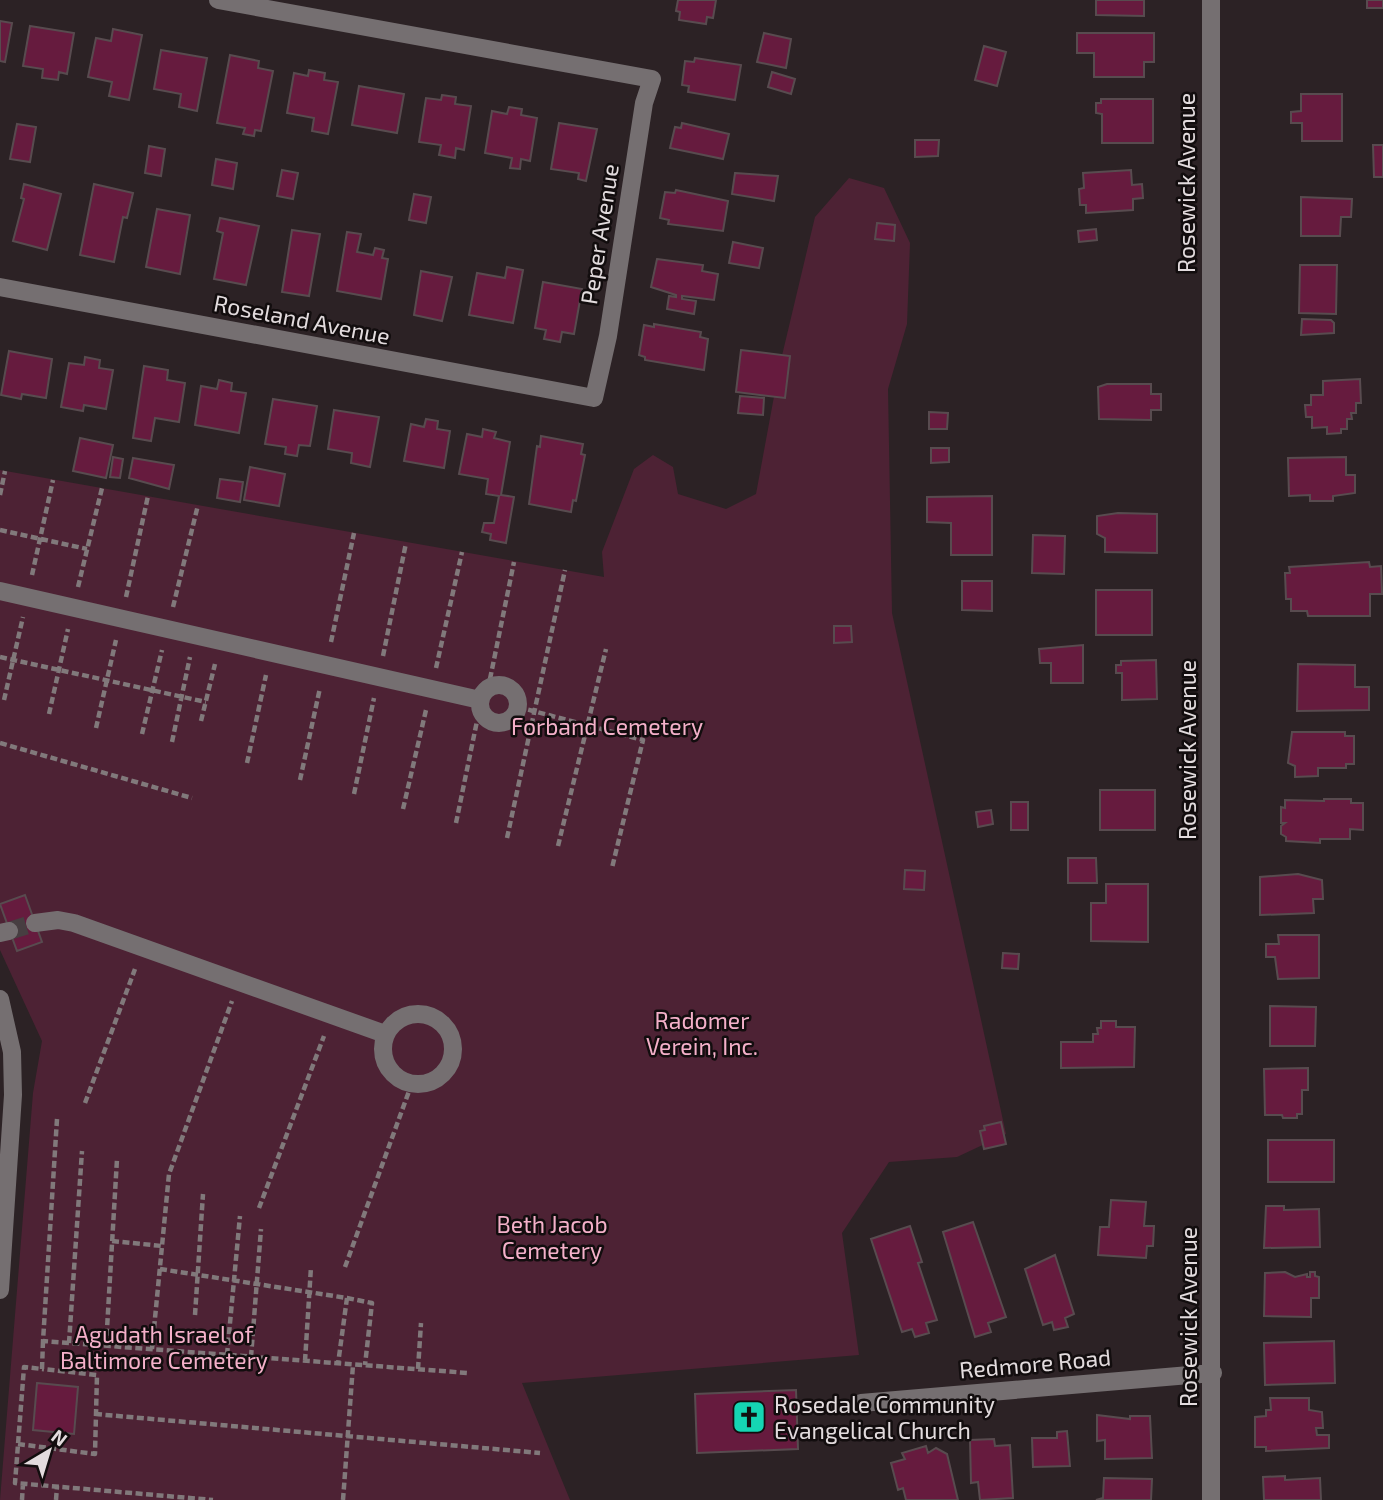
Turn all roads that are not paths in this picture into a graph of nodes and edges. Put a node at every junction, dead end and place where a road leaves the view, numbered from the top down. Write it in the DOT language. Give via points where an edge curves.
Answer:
graph roads {
  1 [pos="218,0"];
  2 [pos="1211,0"];
  3 [pos="0,287"];
  4 [pos="594,398"];
  5 [pos="0,591"];
  6 [pos="482,698"];
  7 [pos="35,923"];
  8 [pos="0,999"];
  9 [pos="385,1034"];
  10 [pos="0,1290"];
  11 [pos="1213,1373"];
  12 [pos="861,1403"];
  13 [pos="1211,1500"];
  1 -- 4 [label="street, Peper Avenue" via="652,79 644,103"];
  2 -- 11 [label="street, Rosewick Avenue"];
  3 -- 4 [label="street, Roseland Avenue"];
  5 -- 6 [label="street"];
  6 -- 6 [label="street" via="501,684 511,688 526,710 506,722 493,722 484,717"];
  7 -- 9 [label="street" via="74,923"];
  8 -- 10 [label="street" via="12,1052 13,1095"];
  9 -- 9 [label="street" via="382,1051 391,1072 412,1083 423,1085 440,1078 451,1064 451,1034 428,1014 401,1017"];
  11 -- 12 [label="street, Redmore Road"];
  11 -- 13 [label="street, Rosewick Avenue"];
}
